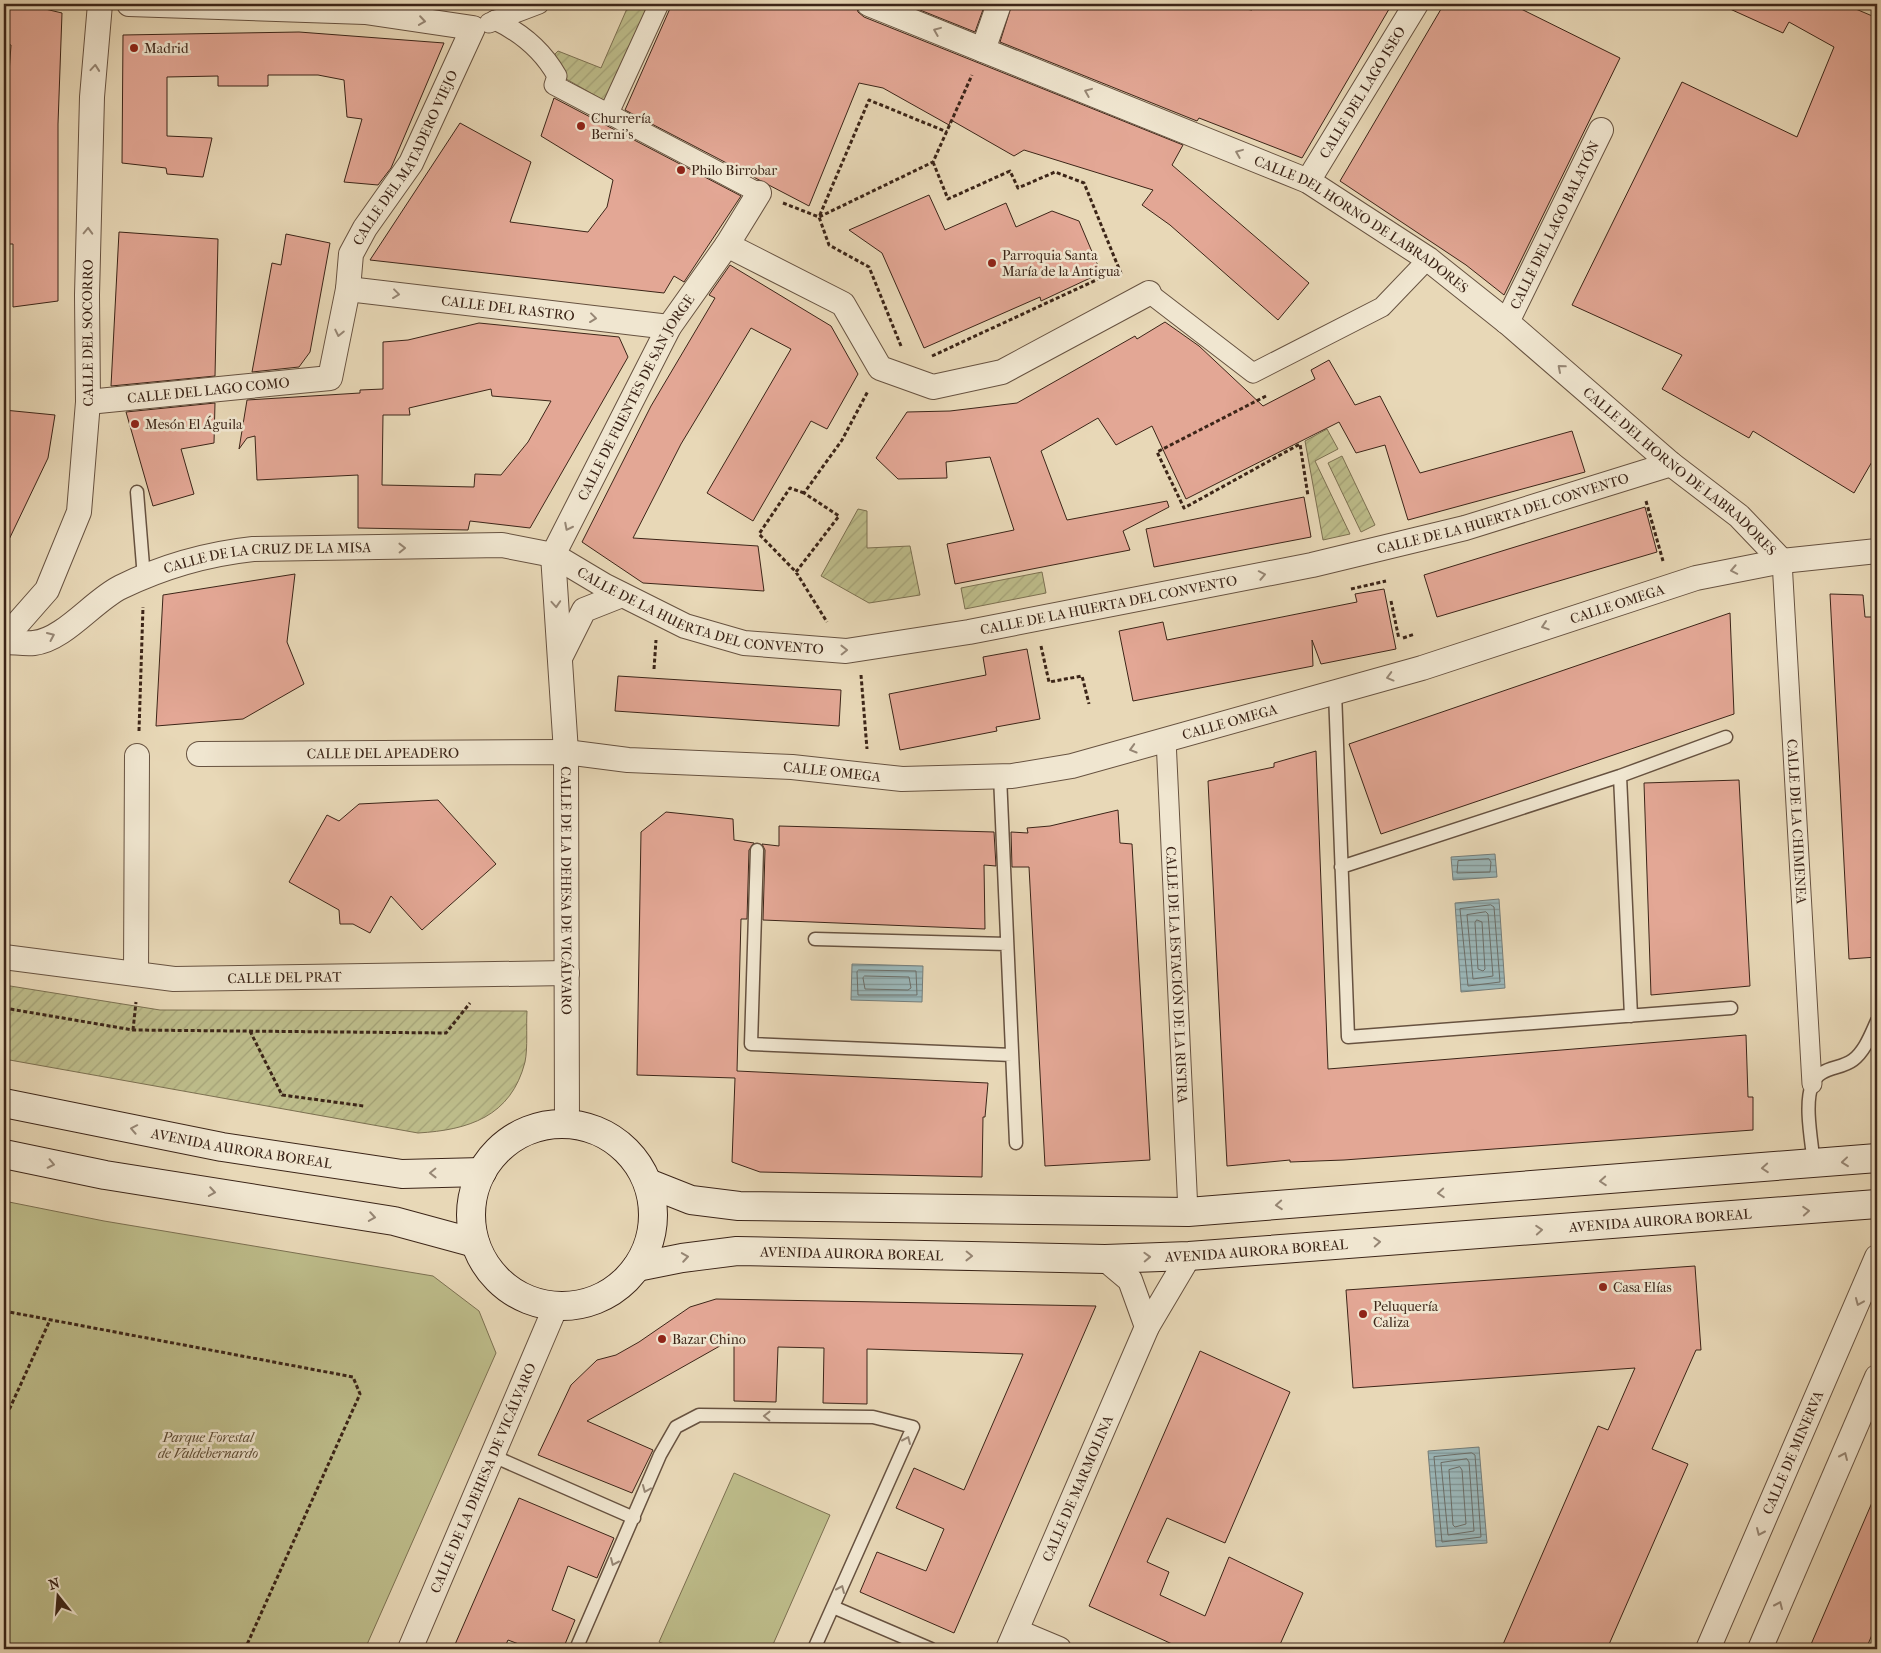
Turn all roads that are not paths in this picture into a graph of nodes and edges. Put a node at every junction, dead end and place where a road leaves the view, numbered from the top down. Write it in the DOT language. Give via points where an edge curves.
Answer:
graph roads {
  1 [pos="100,4"];
  2 [pos="129,4"];
  3 [pos="539,4"];
  4 [pos="660,4"];
  5 [pos="869,4"];
  6 [pos="999,4"];
  7 [pos="1416,4"];
  8 [pos="365,8"];
  9 [pos="486,19"];
  10 [pos="983,50"];
  11 [pos="608,115"];
  12 [pos="1601,130"];
  13 [pos="1308,181"];
  14 [pos="760,193"];
  15 [pos="727,245"];
  16 [pos="1428,260"];
  17 [pos="348,288"];
  18 [pos="1141,298"];
  19 [pos="1508,322"];
  20 [pos="669,327"];
  21 [pos="330,378"];
  22 [pos="88,402"];
  23 [pos="1671,464"];
  24 [pos="137,492"];
  25 [pos="1877,551"];
  26 [pos="553,555"];
  27 [pos="1782,561"];
  28 [pos="144,578"];
  29 [pos="622,595"];
  30 [pos="4,641"];
  31 [pos="560,657"];
  32 [pos="1335,692"];
  33 [pos="1726,737"];
  34 [pos="1166,739"];
  35 [pos="566,752"];
  36 [pos="199,754"];
  37 [pos="138,756"];
  38 [pos="1000,776"];
  39 [pos="1620,776"];
  40 [pos="757,850"];
  41 [pos="1341,867"];
  42 [pos="815,939"];
  43 [pos="1007,944"];
  44 [pos="4,957"];
  45 [pos="567,973"];
  46 [pos="136,974"];
  47 [pos="1731,1008"];
  48 [pos="1631,1016"];
  49 [pos="1877,1021"];
  50 [pos="1012,1056"];
  51 [pos="1812,1084"];
  52 [pos="4,1103"];
  53 [pos="567,1124"];
  54 [pos="1016,1144"];
  55 [pos="4,1154"];
  56 [pos="1877,1158"];
  57 [pos="1814,1165"];
  58 [pos="482,1172"];
  59 [pos="648,1183"];
  60 [pos="1877,1204"];
  61 [pos="1188,1212"];
  62 [pos="475,1243"];
  63 [pos="1189,1256"];
  64 [pos="1877,1257"];
  65 [pos="1105,1259"];
  66 [pos="637,1268"];
  67 [pos="556,1306"];
  68 [pos="1147,1327"];
  69 [pos="1877,1377"];
  70 [pos="1871,1410"];
  71 [pos="493,1456"];
  72 [pos="634,1518"];
  73 [pos="833,1607"];
  74 [pos="1012,1640"];
  75 [pos="410,1649"];
  76 [pos="576,1649"];
  77 [pos="814,1649"];
  78 [pos="931,1649"];
  79 [pos="1059,1649"];
  80 [pos="1708,1649"];
  81 [pos="1760,1649"];
  22 -- 1 [label="street, CALLE DEL SOCORRO, one-way" via="92,97"];
  2 -- 8 [label="street"];
  3 -- 9 [label="street"];
  4 -- 11 [label="street"];
  10 -- 5 [label="street, CALLE DEL HORNO DE LABRADORES, one-way"];
  6 -- 10 [label="street"];
  7 -- 13 [label="street, CALLE DEL LAGO ISEO"];
  8 -- 9 [label="street, one-way"];
  9 -- 11 [label="street" via="512,28 547,59 557,76 554,85"];
  9 -- 17 [label="street, CALLE DEL MATADERO VIEJO" via="412,163 350,254"];
  13 -- 10 [label="street, CALLE DEL HORNO DE LABRADORES, one-way"];
  11 -- 14 [label="street"];
  12 -- 19 [label="street, CALLE DEL LAGO BALATÓN"];
  13 -- 16 [label="street, CALLE DEL HORNO DE LABRADORES"];
  14 -- 15 [label="street, CALLE DE FUENTES DE SAN JORGE"];
  15 -- 18 [label="street" via="843,304 880,368 933,387 1002,372"];
  15 -- 20 [label="street, CALLE DE FUENTES DE SAN JORGE"];
  16 -- 18 [label="street" via="1382,307 1252,373"];
  16 -- 19 [label="street, CALLE DEL HORNO DE LABRADORES"];
  17 -- 20 [label="street, CALLE DEL RASTRO, one-way"];
  17 -- 21 [label="street, CALLE DEL MATADERO VIEJO, one-way"];
  23 -- 19 [label="street, CALLE DEL HORNO DE LABRADORES, one-way"];
  20 -- 26 [label="street, CALLE DE FUENTES DE SAN JORGE, one-way"];
  21 -- 22 [label="street, CALLE DEL LAGO COMO"];
  22 -- 30 [label="street, CALLE DEL SOCORRO" via="79,512 47,590"];
  23 -- 27 [label="street, CALLE DEL HORNO DE LABRADORES" via="1739,516"];
  29 -- 23 [label="street, CALLE DE LA HUERTA DEL CONVENTO, one-way" via="685,626 744,643 846,651 960,634 1312,565 1465,528"];
  24 -- 28 [label="lane"];
  25 -- 27 [label="street, CALLE OMEGA"];
  28 -- 26 [label="street, CALLE DE LA CRUZ DE LA MISA, one-way" via="202,557 253,549 502,545"];
  26 -- 29 [label="street, CALLE DE LA HUERTA DEL CONVENTO"];
  26 -- 31 [label="street, CALLE DE LA DEHESA DE VICÁLVARO, one-way"];
  27 -- 32 [label="street, CALLE OMEGA, one-way" via="1696,578 1422,668"];
  27 -- 51 [label="street, CALLE DE LA CHIMENEA"];
  30 -- 28 [label="street, CALLE DE LA CRUZ DE LA MISA, one-way" via="36,643 64,630 119,588"];
  29 -- 31 [label="street" via="584,610"];
  31 -- 35 [label="street, CALLE DE LA DEHESA DE VICÁLVARO"];
  32 -- 34 [label="street, CALLE OMEGA"];
  32 -- 41 [label="lane"];
  33 -- 39 [label="lane"];
  34 -- 38 [label="street, CALLE OMEGA, one-way" via="1072,766"];
  34 -- 61 [label="street, CALLE DE LA ESTACIÓN DE LA RISTRA"];
  35 -- 36 [label="street, CALLE DEL APEADERO"];
  35 -- 38 [label="street, CALLE OMEGA" via="628,760 792,767 902,778"];
  35 -- 45 [label="street, CALLE DE LA DEHESA DE VICÁLVARO"];
  37 -- 46 [label="street"];
  38 -- 43 [label="lane"];
  39 -- 41 [label="lane"];
  39 -- 48 [label="lane"];
  40 -- 50 [label="lane" via="752,1044"];
  41 -- 48 [label="lane" via="1348,1037"];
  42 -- 43 [label="lane"];
  43 -- 50 [label="lane"];
  44 -- 46 [label="street, CALLE DEL PRAT"];
  45 -- 46 [label="street, CALLE DEL PRAT" via="174,979"];
  45 -- 53 [label="street, CALLE DE LA DEHESA DE VICÁLVARO"];
  47 -- 48 [label="lane"];
  49 -- 51 [label="lane" via="1864,1048 1853,1060 1825,1070"];
  50 -- 54 [label="lane"];
  51 -- 57 [label="lane" via="1809,1106"];
  58 -- 52 [label="main road, AVENIDA AURORA BOREAL, one-way" via="402,1174 222,1147"];
  53 -- 58 [label="main road" via="546,1125 508,1141"];
  53 -- 59 [label="main road" via="607,1136 624,1148"];
  55 -- 62 [label="main road, one-way" via="105,1175 394,1221"];
  56 -- 57 [label="main road, one-way"];
  57 -- 61 [label="main road, one-way"];
  58 -- 62 [label="main road" via="473,1195 471,1219"];
  59 -- 61 [label="main road" via="691,1200 739,1206"];
  59 -- 66 [label="main road" via="653,1204 653,1226"];
  63 -- 60 [label="main road, AVENIDA AURORA BOREAL, one-way"];
  62 -- 67 [label="main road" via="484,1263 498,1280 535,1302"];
  65 -- 63 [label="main road, AVENIDA AURORA BOREAL, one-way"];
  63 -- 68 [label="street, CALLE DE MARMOLINA"];
  64 -- 80 [label="street, CALLE DE MINERVA, one-way"];
  66 -- 65 [label="main road, AVENIDA AURORA BOREAL, one-way" via="737,1251"];
  65 -- 68 [label="street" via="1130,1280"];
  66 -- 67 [label="main road" via="601,1297 579,1304"];
  67 -- 71 [label="street, CALLE DE LA DEHESA DE VICÁLVARO"];
  68 -- 74 [label="street, CALLE DE MARMOLINA"];
  69 -- 70 [label="street"];
  81 -- 70 [label="street, one-way"];
  71 -- 72 [label="lane"];
  71 -- 75 [label="street, CALLE DE LA DEHESA DE VICÁLVARO"];
  73 -- 72 [label="lane, one-way" via="913,1427 873,1417 699,1415 676,1427 660,1455"];
  72 -- 76 [label="lane, one-way"];
  73 -- 77 [label="lane"];
  73 -- 78 [label="lane"];
  74 -- 79 [label="street"];
}
